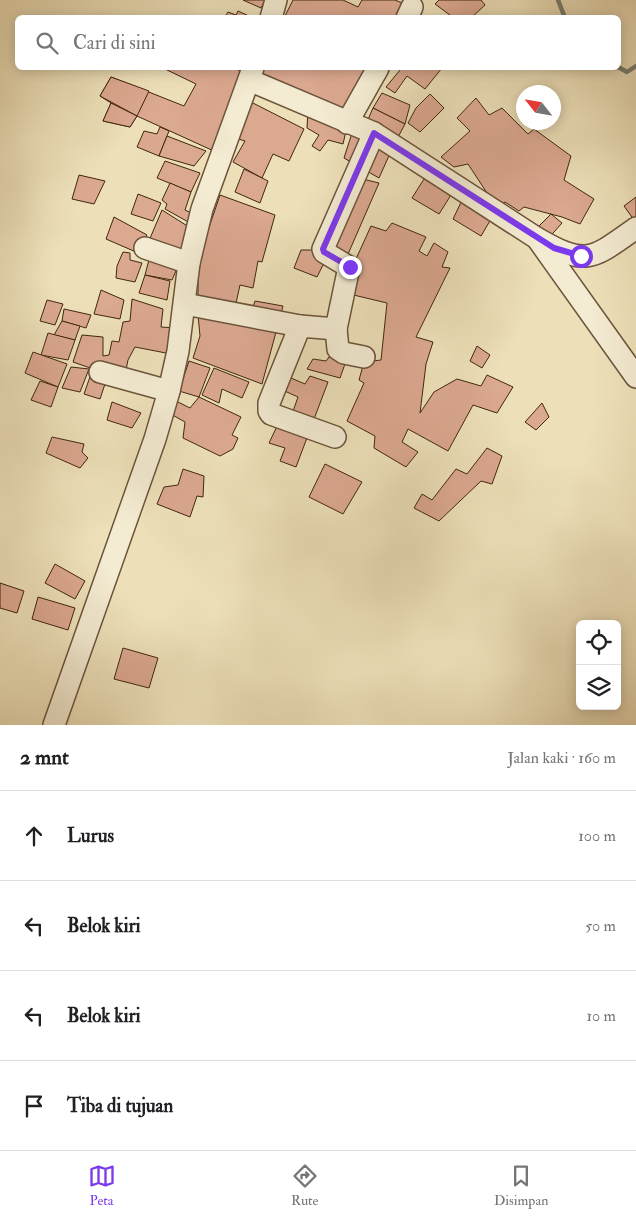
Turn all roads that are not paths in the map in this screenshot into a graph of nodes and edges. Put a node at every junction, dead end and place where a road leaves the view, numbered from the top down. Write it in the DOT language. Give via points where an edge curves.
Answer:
graph roads {
  1 [pos="276,0"];
  2 [pos="272,15"];
  3 [pos="377,70"];
  4 [pos="251,74"];
  5 [pos="347,123"];
  6 [pos="374,133"];
  7 [pos="636,228"];
  8 [pos="535,237"];
  9 [pos="144,248"];
  10 [pos="189,263"];
  11 [pos="185,304"];
  12 [pos="300,326"];
  13 [pos="336,329"];
  14 [pos="364,357"];
  15 [pos="100,372"];
  16 [pos="636,377"];
  17 [pos="169,391"];
  18 [pos="335,437"];
  19 [pos="54,725"];
  1 -- 2 [label="street"];
  3 -- 5 [label="street"];
  4 -- 5 [label="street"];
  4 -- 10 [label="street" via="210,183"];
  5 -- 6 [label="street"];
  6 -- 8 [label="street"];
  6 -- 13 [label="street" via="323,249 350,267"];
  7 -- 8 [label="street" via="600,253 587,256 563,252"];
  8 -- 16 [label="street"];
  9 -- 10 [label="street"];
  10 -- 11 [label="street"];
  11 -- 12 [label="street"];
  11 -- 17 [label="street"];
  12 -- 13 [label="street"];
  12 -- 18 [label="street" via="269,403 269,411 274,416"];
  13 -- 14 [label="street" via="338,350"];
  15 -- 17 [label="street"];
  17 -- 19 [label="street"];
}
